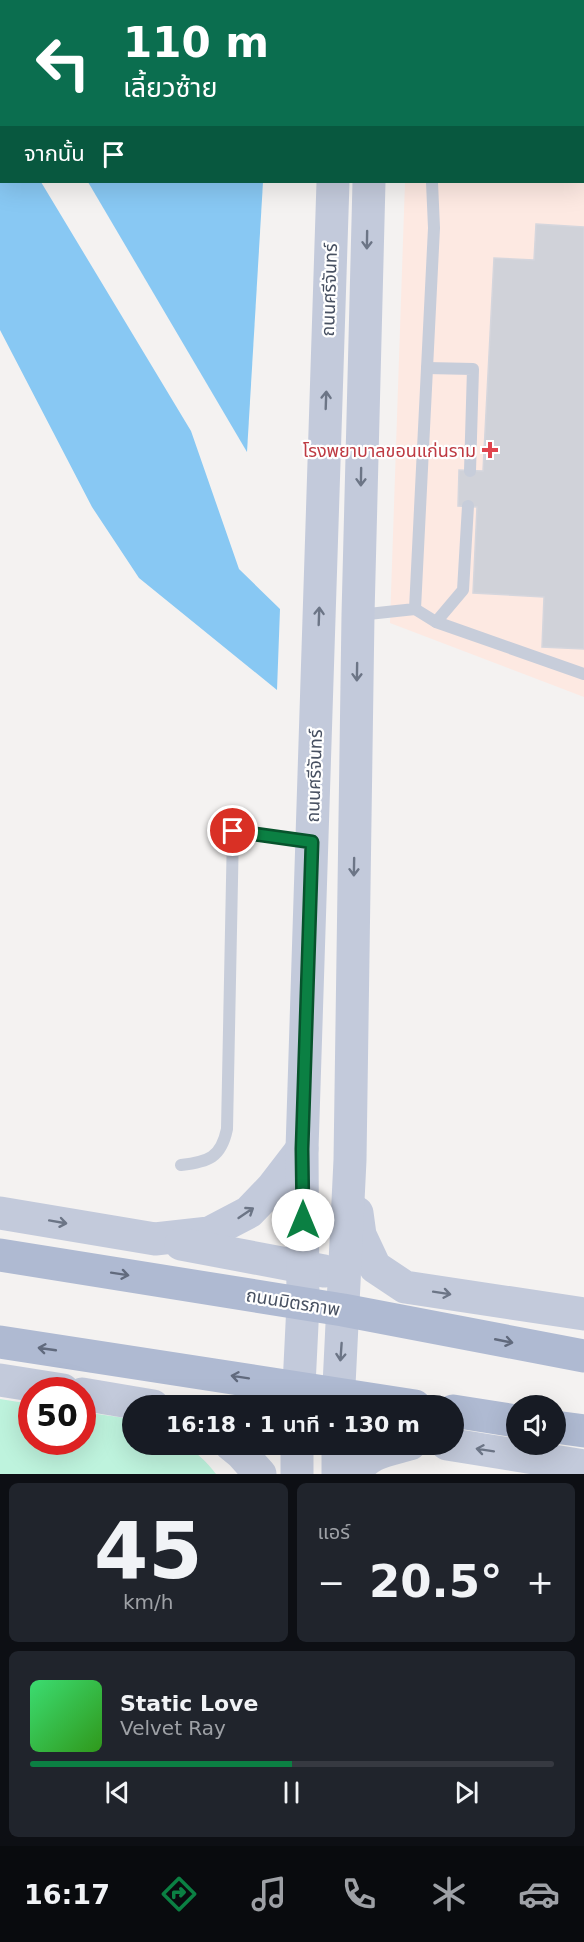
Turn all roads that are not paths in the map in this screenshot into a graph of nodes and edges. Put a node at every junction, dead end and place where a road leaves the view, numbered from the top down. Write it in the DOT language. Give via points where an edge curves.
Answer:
graph roads {
  1 [pos="333,183"];
  2 [pos="369,183"];
  3 [pos="432,183"];
  4 [pos="427,368"];
  5 [pos="470,471"];
  6 [pos="468,506"];
  7 [pos="415,609"];
  8 [pos="358,615"];
  9 [pos="436,622"];
  10 [pos="584,674"];
  11 [pos="312,842"];
  12 [pos="302,1149"];
  13 [pos="351,1160"];
  14 [pos="181,1165"];
  15 [pos="0,1213"];
  16 [pos="155,1239"];
  17 [pos="0,1255"];
  18 [pos="303,1267"];
  19 [pos="345,1275"];
  20 [pos="405,1287"];
  21 [pos="303,1304"];
  22 [pos="343,1310"];
  23 [pos="584,1314"];
  24 [pos="0,1342"];
  25 [pos="584,1356"];
  26 [pos="0,1380"];
  27 [pos="18,1383"];
  28 [pos="292,1395"];
  29 [pos="298,1395"];
  30 [pos="338,1395"];
  31 [pos="96,1396"];
  32 [pos="122,1401"];
  33 [pos="464,1414"];
  34 [pos="506,1420"];
  35 [pos="566,1429"];
  36 [pos="584,1431"];
  37 [pos="464,1447"];
  38 [pos="243,1455"];
  39 [pos="297,1455"];
  40 [pos="338,1455"];
  41 [pos="374,1455"];
  42 [pos="584,1466"];
  43 [pos="260,1474"];
  44 [pos="297,1474"];
  45 [pos="338,1474"];
  46 [pos="355,1474"];
  11 -- 1 [label="main road, ถนนศรีจันทร์, one-way"];
  2 -- 8 [label="main road, ถนนศรีจันทร์, one-way"];
  3 -- 4 [label="lane" via="434,228"];
  4 -- 5 [label="lane" via="473,369"];
  4 -- 7 [label="lane"];
  6 -- 9 [label="lane" via="463,590"];
  7 -- 8 [label="lane"];
  7 -- 9 [label="lane"];
  8 -- 13 [label="main road, ถนนศรีจันทร์, one-way"];
  9 -- 10 [label="lane"];
  11 -- 12 [label="main road, ถนนศรีจันทร์"];
  11 -- 14 [label="lane" via="233,831 227,1129 220,1152 210,1159"];
  16 -- 12 [label="main road, one-way" via="209,1233 249,1212"];
  12 -- 18 [label="main road, ถนนศรีจันทร์"];
  13 -- 19 [label="main road, ถนนศรีจันทร์"];
  13 -- 20 [label="main road" via="360,1235 375,1267"];
  15 -- 16 [label="main road, one-way"];
  16 -- 18 [label="main road"];
  17 -- 21 [label="main road, ถนนมิตรภาพ, one-way"];
  18 -- 19 [label="main road"];
  18 -- 21 [label="main road, ถนนศรีจันทร์"];
  19 -- 20 [label="main road"];
  19 -- 22 [label="main road, ถนนศรีจันทร์"];
  20 -- 23 [label="main road, one-way"];
  21 -- 22 [label="main road, ถนนมิตรภาพ"];
  21 -- 29 [label="main road, ถนนศรีจันทร์"];
  22 -- 25 [label="main road, ถนนมิตรภาพ, one-way"];
  22 -- 30 [label="main road, ถนนศรีจันทร์, one-way"];
  28 -- 24 [label="main road, one-way"];
  26 -- 27 [label="main road"];
  31 -- 32 [label="main road"];
  33 -- 34 [label="main road"];
  35 -- 36 [label="main road"];
  42 -- 37 [label="main road, one-way"];
  38 -- 43 [label="main road"];
  39 -- 44 [label="main road"];
  40 -- 45 [label="main road"];
  41 -- 46 [label="main road"];
}
